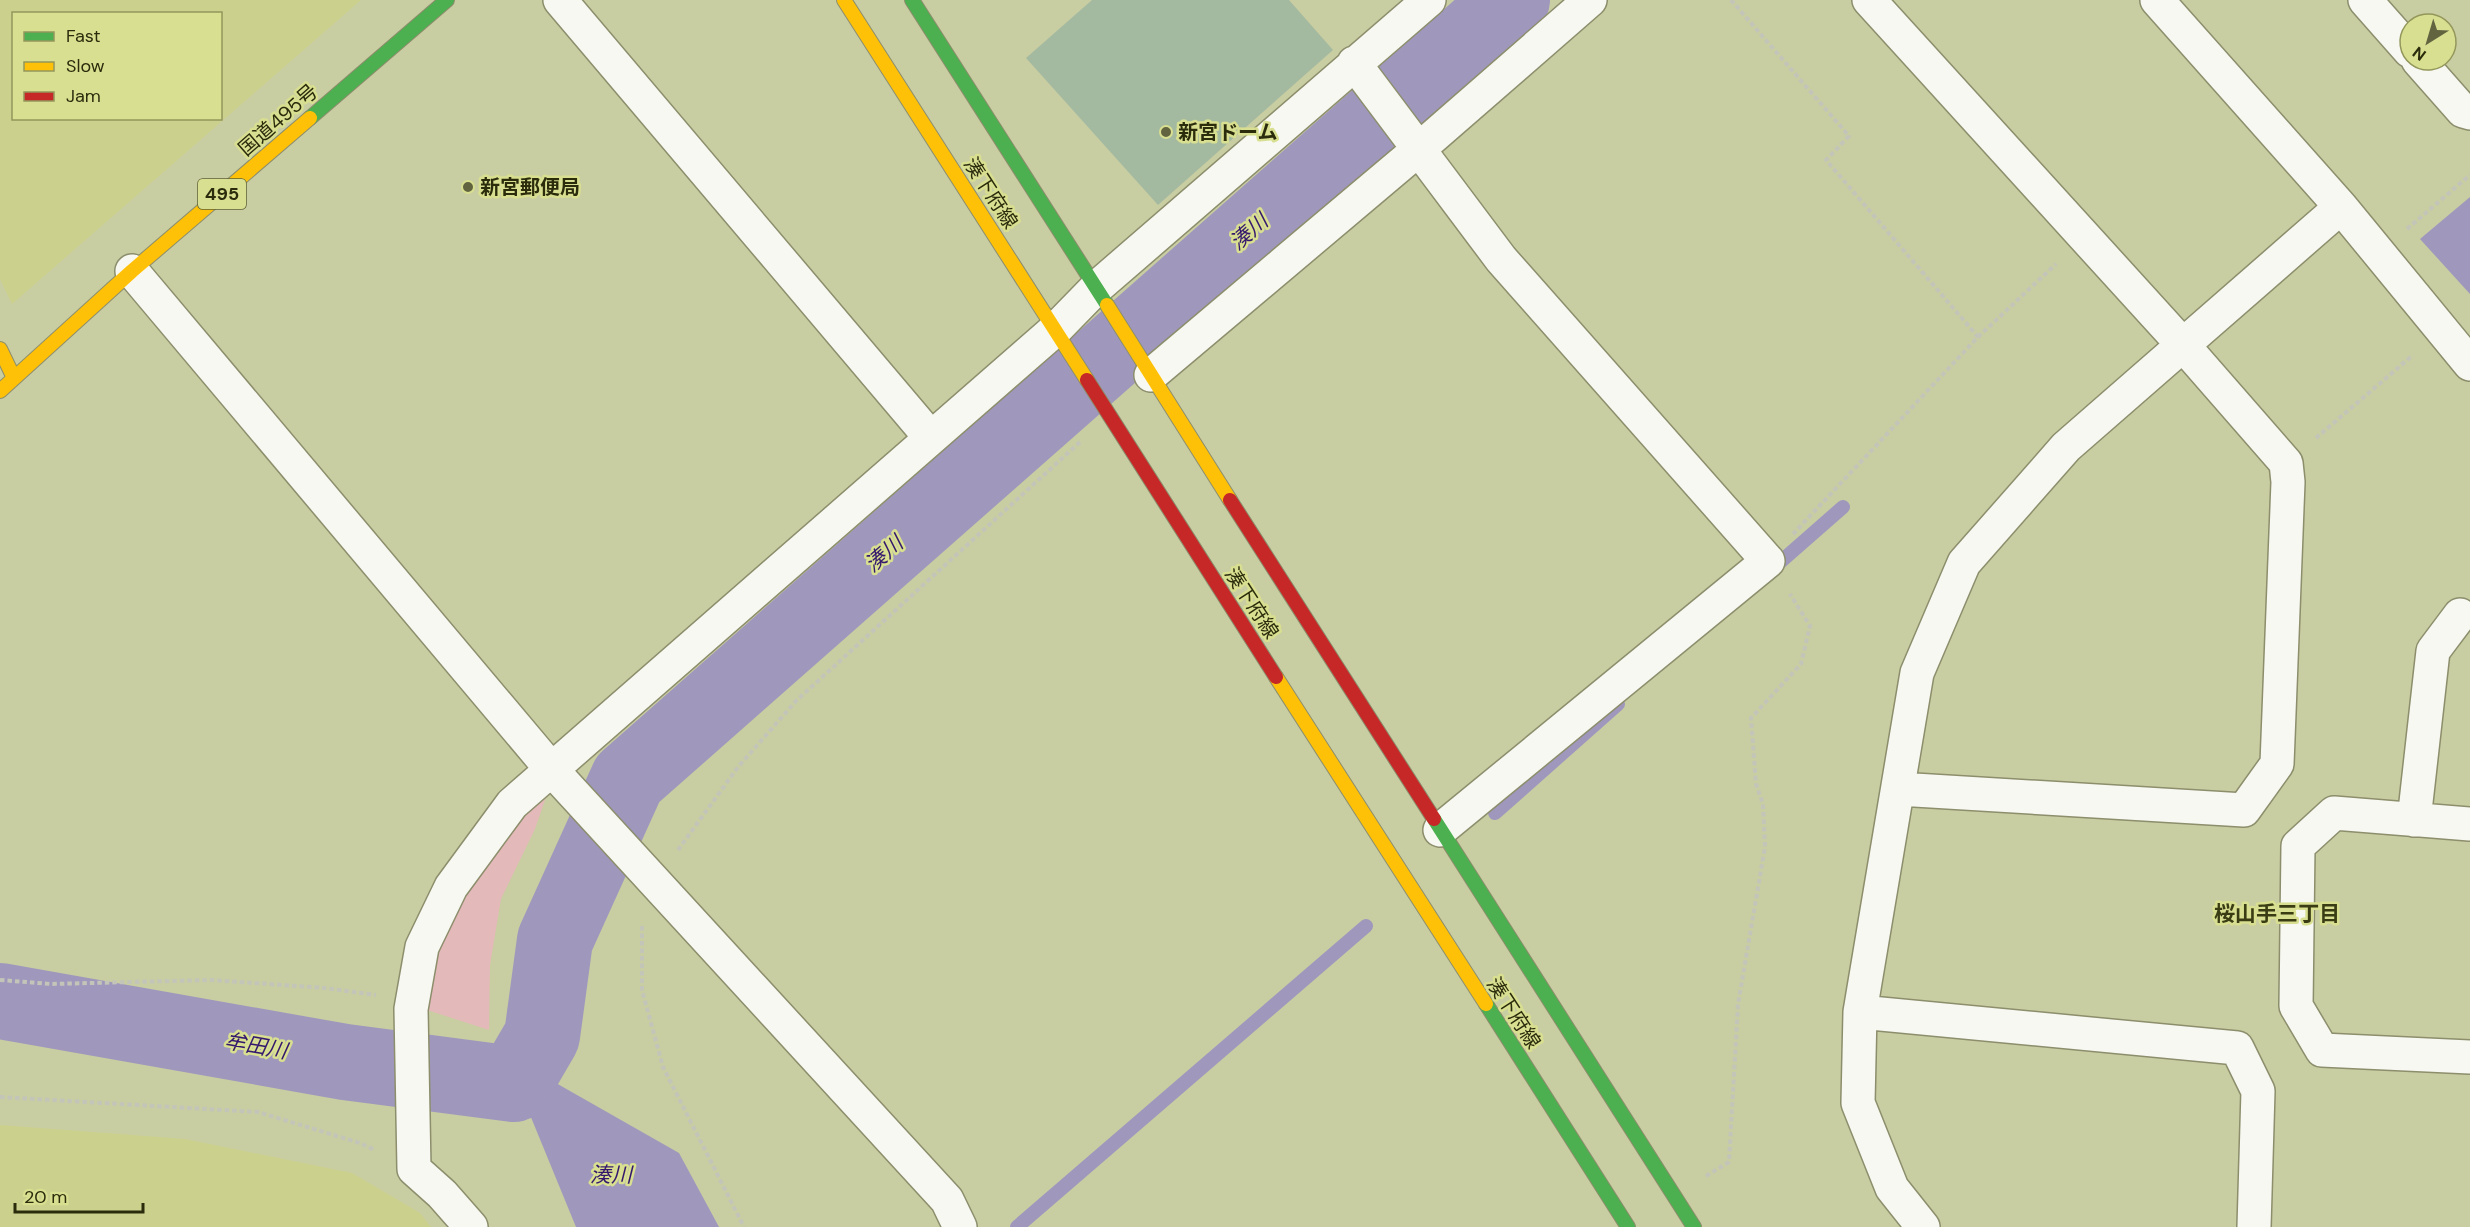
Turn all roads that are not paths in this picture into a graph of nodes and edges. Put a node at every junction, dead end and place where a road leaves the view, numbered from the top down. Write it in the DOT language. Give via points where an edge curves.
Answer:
graph roads {
  1 [pos="447,0"];
  2 [pos="560,0"];
  3 [pos="844,0"];
  4 [pos="912,0"];
  5 [pos="1429,0"];
  6 [pos="1590,0"];
  7 [pos="1869,0"];
  8 [pos="2157,0"];
  9 [pos="2365,0"];
  10 [pos="2398,37"];
  11 [pos="1354,63"];
  12 [pos="2429,72"];
  13 [pos="2470,113"];
  14 [pos="1419,149"];
  15 [pos="2342,207"];
  16 [pos="132,272"];
  17 [pos="1096,288"];
  18 [pos="1056,329"];
  19 [pos="2183,345"];
  20 [pos="0,349"];
  21 [pos="2470,364"];
  22 [pos="1151,375"];
  23 [pos="14,378"];
  24 [pos="0,391"];
  25 [pos="931,438"];
  26 [pos="2460,615"];
  27 [pos="561,778"];
  28 [pos="1898,789"];
  29 [pos="2414,820"];
  30 [pos="2470,825"];
  31 [pos="1440,830"];
  32 [pos="1860,1012"];
  33 [pos="2470,1057"];
  34 [pos="471,1227"];
  35 [pos="960,1227"];
  36 [pos="1628,1227"];
  37 [pos="1694,1227"];
  38 [pos="1923,1227"];
  39 [pos="2254,1227"];
  1 -- 16 [label="main road, 国道495号 / 495"];
  2 -- 25 [label="street"];
  3 -- 18 [label="main road, 湊下府線"];
  4 -- 17 [label="main road, 湊下府線"];
  5 -- 11 [label="street"];
  6 -- 14 [label="street"];
  7 -- 19 [label="street"];
  8 -- 15 [label="street"];
  9 -- 10 [label="street"];
  11 -- 14 [label="street"];
  11 -- 17 [label="street"];
  12 -- 13 [label="street" via="2463,111"];
  14 -- 22 [label="street"];
  14 -- 31 [label="street" via="1501,259 1768,561"];
  15 -- 19 [label="street"];
  15 -- 21 [label="street"];
  16 -- 23 [label="main road, 国道495号 / 495"];
  16 -- 27 [label="street"];
  17 -- 18 [label="street"];
  17 -- 22 [label="main road, 湊下府線"];
  18 -- 25 [label="street"];
  18 -- 36 [label="main road, 湊下府線"];
  19 -- 28 [label="street" via="2066,447 1964,563 1917,673"];
  19 -- 28 [label="street" via="2286,463 2277,764 2244,810"];
  20 -- 23 [label="main road"];
  22 -- 31 [label="main road, 湊下府線"];
  23 -- 24 [label="main road, 国道495号 / 495"];
  25 -- 27 [label="street"];
  26 -- 29 [label="street" via="2433,651"];
  27 -- 34 [label="street" via="512,804 451,886 422,946 412,1004 413,1156"];
  27 -- 35 [label="street" via="947,1200"];
  28 -- 32 [label="street"];
  29 -- 30 [label="street"];
  29 -- 33 [label="street" via="2334,813 2298,846 2296,1006 2322,1050"];
  31 -- 37 [label="main road, 湊下府線"];
  32 -- 38 [label="street" via="1858,1103 1892,1188"];
  32 -- 39 [label="street" via="2237,1048 2258,1091"];
}
